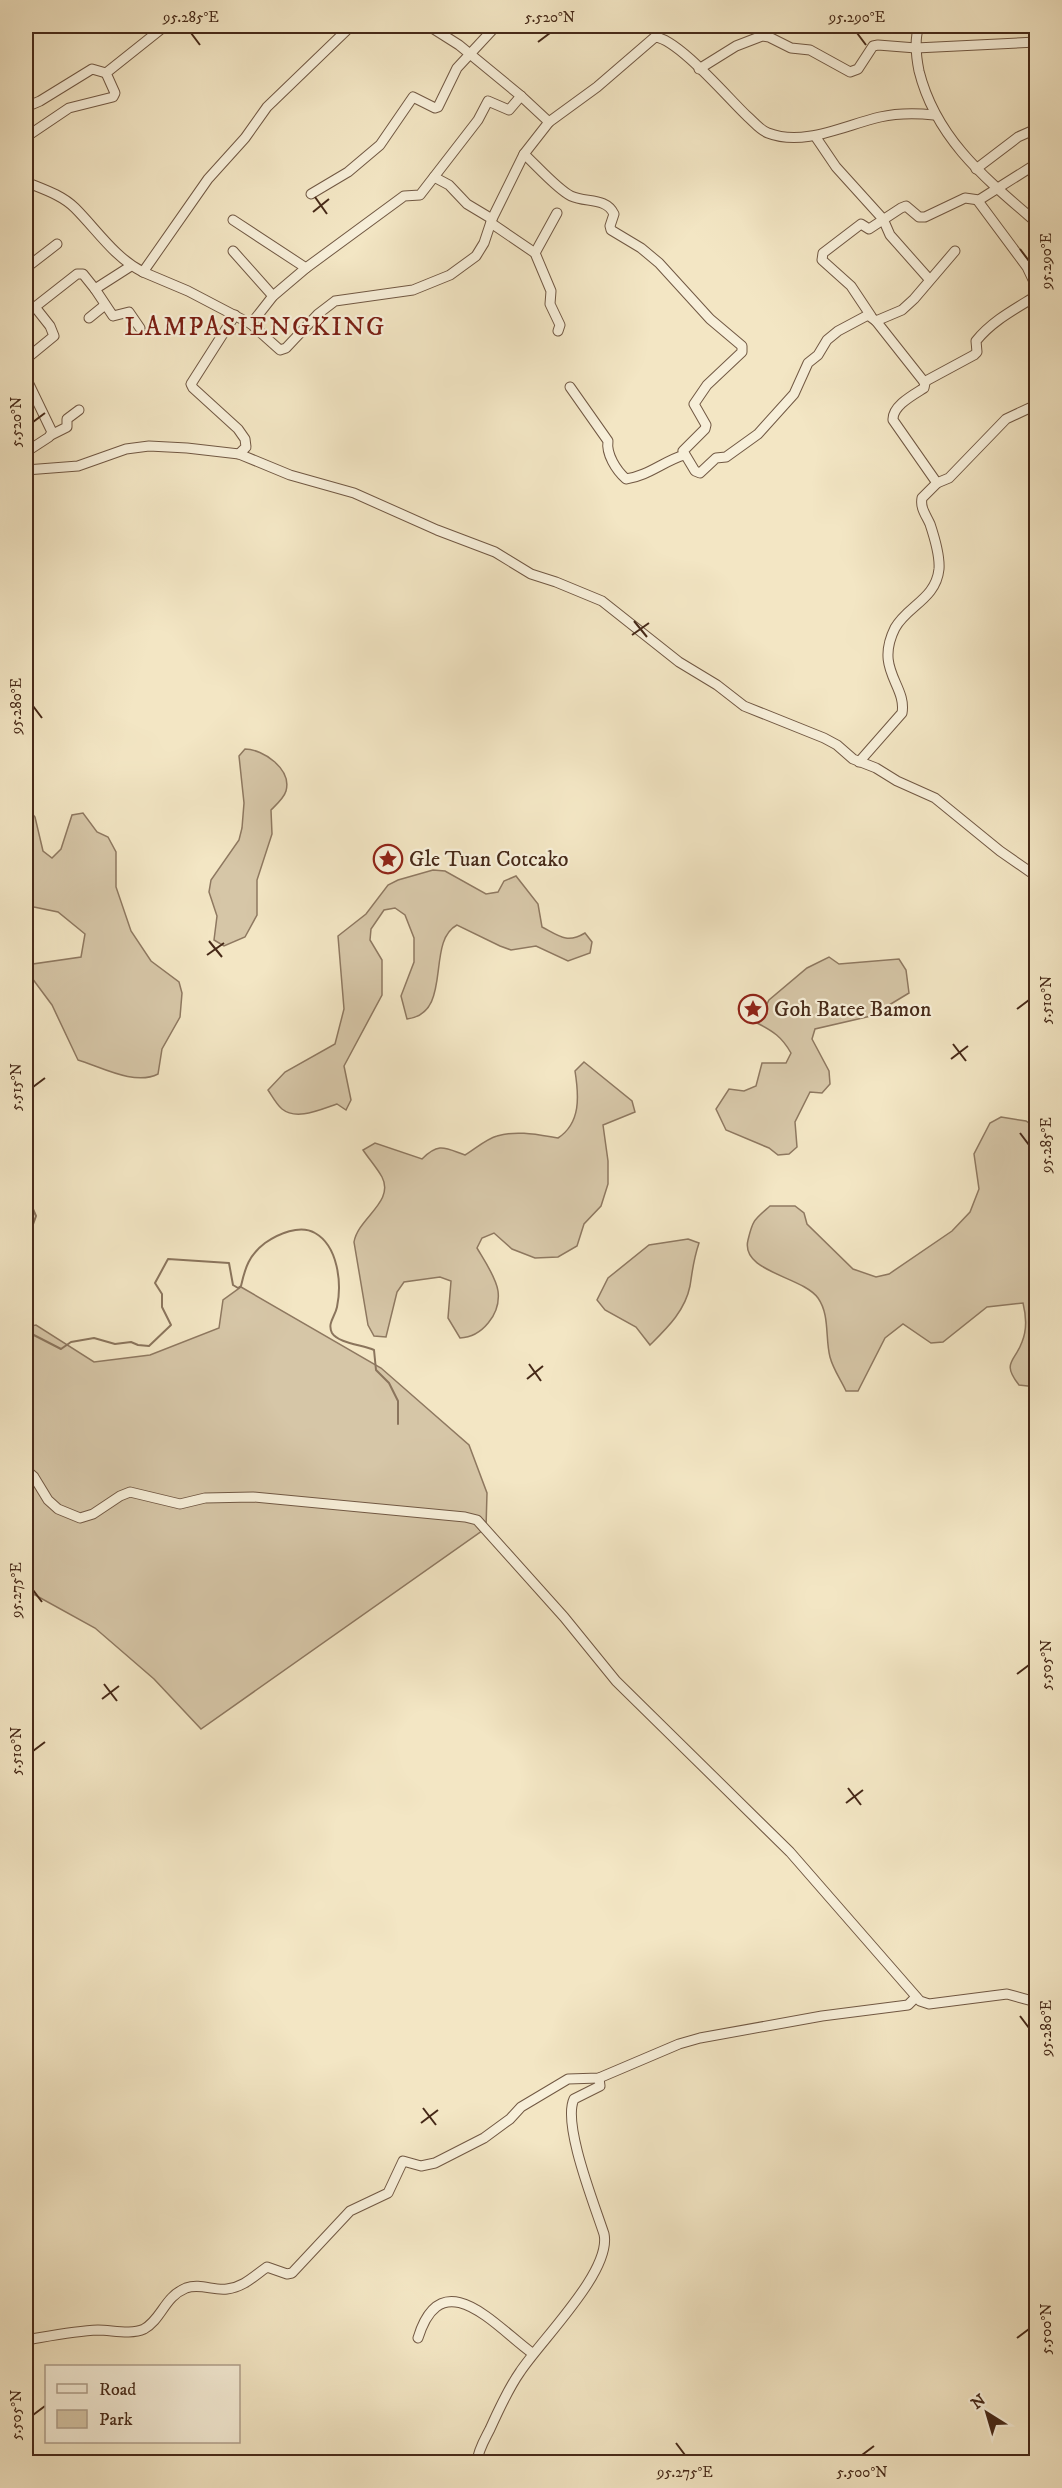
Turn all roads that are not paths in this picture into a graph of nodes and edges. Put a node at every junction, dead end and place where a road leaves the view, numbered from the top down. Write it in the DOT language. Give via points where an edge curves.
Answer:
graph roads {
  1 [pos="165,26"];
  2 [pos="351,26"];
  3 [pos="429,26"];
  4 [pos="496,26"];
  5 [pos="919,26"];
  6 [pos="444,29"];
  7 [pos="1036,42"];
  8 [pos="917,53"];
  9 [pos="469,54"];
  10 [pos="696,66"];
  11 [pos="106,73"];
  12 [pos="521,96"];
  13 [pos="26,107"];
  14 [pos="934,115"];
  15 [pos="549,122"];
  16 [pos="1036,129"];
  17 [pos="815,136"];
  18 [pos="26,137"];
  19 [pos="524,154"];
  20 [pos="1036,165"];
  21 [pos="976,169"];
  22 [pos="434,177"];
  23 [pos="26,182"];
  24 [pos="997,188"];
  25 [pos="311,194"];
  26 [pos="978,201"];
  27 [pos="557,213"];
  28 [pos="883,219"];
  29 [pos="233,220"];
  30 [pos="492,221"];
  31 [pos="1036,222"];
  32 [pos="57,244"];
  33 [pos="955,251"];
  34 [pos="233,252"];
  35 [pos="535,253"];
  36 [pos="131,266"];
  37 [pos="26,268"];
  38 [pos="306,268"];
  39 [pos="143,272"];
  40 [pos="930,279"];
  41 [pos="1036,286"];
  42 [pos="95,289"];
  43 [pos="273,296"];
  44 [pos="1036,296"];
  45 [pos="105,305"];
  46 [pos="29,310"];
  47 [pos="235,315"];
  48 [pos="89,318"];
  49 [pos="874,318"];
  50 [pos="251,324"];
  51 [pos="140,328"];
  52 [pos="558,331"];
  53 [pos="26,359"];
  54 [pos="26,378"];
  55 [pos="924,382"];
  56 [pos="570,387"];
  57 [pos="1036,405"];
  58 [pos="79,410"];
  59 [pos="51,435"];
  60 [pos="26,452"];
  61 [pos="239,454"];
  62 [pos="684,455"];
  63 [pos="26,470"];
  64 [pos="937,483"];
  65 [pos="859,762"];
  66 [pos="1036,876"];
  67 [pos="26,1470"];
  68 [pos="916,1997"];
  69 [pos="1036,2002"];
  70 [pos="599,2078"];
  71 [pos="418,2338"];
  72 [pos="26,2340"];
  73 [pos="532,2353"];
  74 [pos="477,2463"];
  1 -- 11 [label="street"];
  2 -- 39 [label="street" via="267,107 208,179"];
  3 -- 6 [label="street"];
  4 -- 9 [label="street"];
  5 -- 8 [label="street" via="915,36"];
  6 -- 9 [label="street"];
  7 -- 8 [label="street"];
  8 -- 10 [label="street" via="873,46 858,69 850,72 810,50 791,48 762,36"];
  8 -- 14 [label="street" via="927,101"];
  9 -- 12 [label="street"];
  9 -- 25 [label="street" via="457,68 438,107 413,97 373,152"];
  10 -- 15 [label="street" via="671,42 655,37"];
  10 -- 17 [label="street" via="767,133"];
  11 -- 13 [label="street" via="92,69"];
  11 -- 18 [label="street" via="115,93 113,97 69,108"];
  12 -- 15 [label="street"];
  12 -- 22 [label="street" via="509,110 488,101"];
  14 -- 17 [label="street" via="901,113"];
  14 -- 21 [label="street"];
  15 -- 19 [label="street"];
  16 -- 21 [label="street" via="1018,137"];
  17 -- 28 [label="street" via="836,167"];
  19 -- 30 [label="street"];
  19 -- 62 [label="street" via="568,194 610,207 614,214 611,230 660,263 710,319 742,346 742,352 695,401 706,425 684,447"];
  20 -- 24 [label="street"];
  21 -- 24 [label="street"];
  22 -- 30 [label="street"];
  22 -- 38 [label="street" via="420,195 404,196"];
  23 -- 36 [label="street" via="75,208"];
  24 -- 26 [label="street"];
  24 -- 31 [label="street"];
  26 -- 28 [label="street" via="965,198 925,217 919,217 906,206"];
  26 -- 41 [label="street" via="1027,267"];
  27 -- 35 [label="street"];
  28 -- 40 [label="street" via="891,235"];
  28 -- 49 [label="street" via="869,229 861,224 821,256 851,286"];
  29 -- 38 [label="street"];
  30 -- 35 [label="street"];
  30 -- 50 [label="street" via="476,256 450,275 413,290 335,301 283,350"];
  32 -- 37 [label="street"];
  33 -- 40 [label="street"];
  34 -- 43 [label="street"];
  35 -- 52 [label="street" via="550,291 550,304 560,325"];
  36 -- 39 [label="street"];
  36 -- 42 [label="street"];
  38 -- 43 [label="street"];
  39 -- 47 [label="street"];
  40 -- 49 [label="street" via="902,310"];
  42 -- 45 [label="street"];
  42 -- 46 [label="street" via="83,274 77,274"];
  43 -- 50 [label="street"];
  44 -- 55 [label="street" via="995,321 976,341 974,355"];
  45 -- 48 [label="street"];
  45 -- 51 [label="street" via="116,317 129,312"];
  46 -- 53 [label="street" via="50,326 54,336"];
  47 -- 50 [label="street"];
  47 -- 61 [label="street" via="191,384 242,434 246,447"];
  49 -- 55 [label="street"];
  49 -- 62 [label="street" via="861,317 827,340 808,363 794,394 758,434 736,451 718,457 700,473"];
  54 -- 59 [label="street"];
  55 -- 64 [label="street" via="924,388 897,408 893,420"];
  56 -- 62 [label="street" via="608,441 607,450 626,479"];
  57 -- 64 [label="street" via="1006,419 949,478"];
  58 -- 59 [label="street" via="67,419 67,427"];
  59 -- 60 [label="street"];
  61 -- 63 [label="street" via="149,446 117,450 78,466"];
  61 -- 65 [label="street" via="298,478 354,493 495,552 531,574 602,601 679,662 744,706 824,738"];
  64 -- 65 [label="street" via="921,501 939,563 936,580 926,597 896,627 887,658 902,711"];
  65 -- 66 [label="street" via="934,798"];
  67 -- 68 [label="street" via="58,1509 80,1518 130,1492 174,1504 213,1497 253,1497 477,1520 616,1681 790,1852"];
  68 -- 69 [label="street" via="929,2004 1012,1994"];
  68 -- 70 [label="street" via="908,2006 822,2016 700,2038 660,2050"];
  70 -- 72 [label="street" via="568,2079 521,2107 483,2138 435,2163 421,2166 403,2161 388,2193 350,2211 292,2273 267,2267 225,2290 186,2288 169,2299 155,2320 141,2330 78,2331"];
  70 -- 73 [label="street" via="600,2086 574,2099 571,2108 574,2137 604,2234 605,2250 591,2280"];
  71 -- 73 [label="street" via="430,2313 451,2301 480,2311"];
  73 -- 74 [label="street" via="505,2397"];
}
